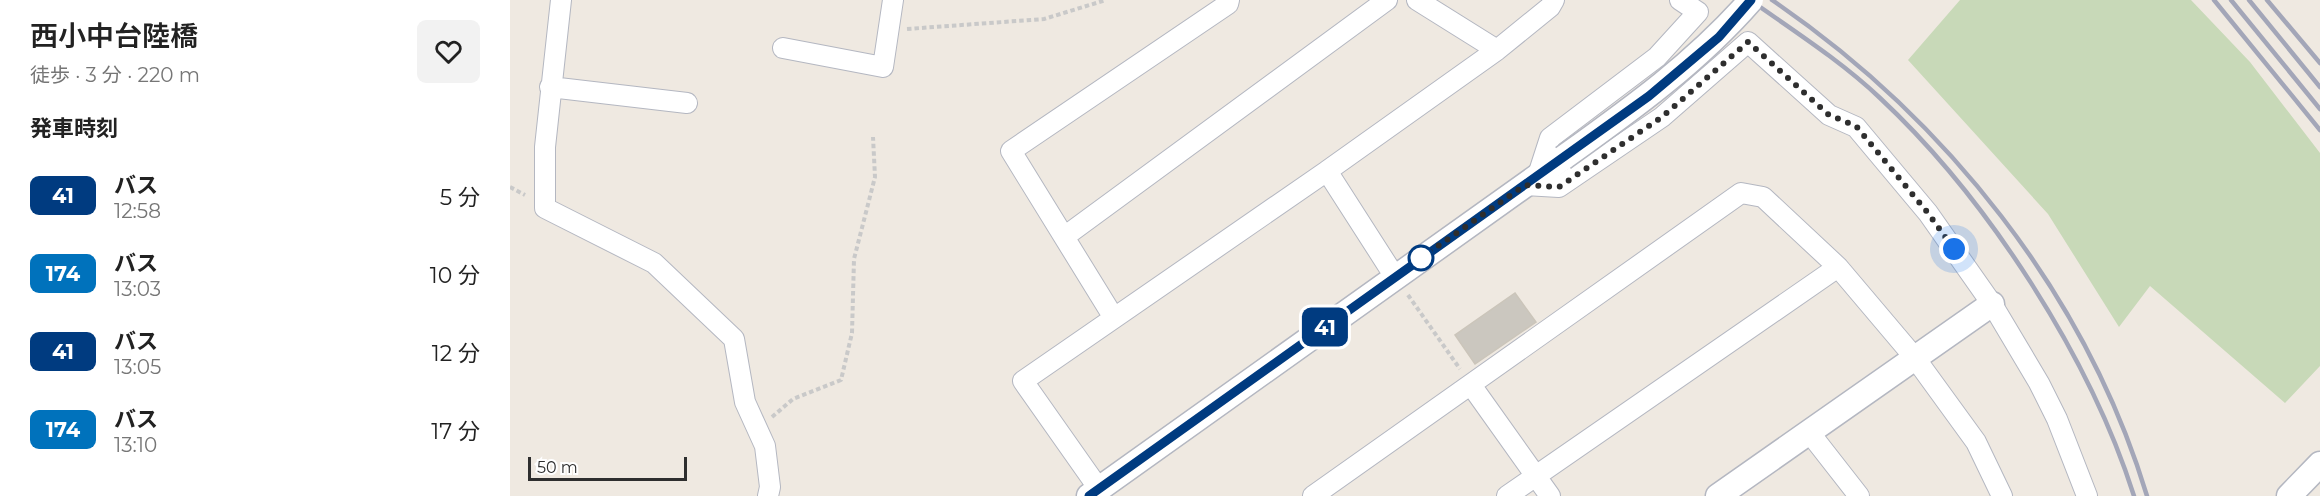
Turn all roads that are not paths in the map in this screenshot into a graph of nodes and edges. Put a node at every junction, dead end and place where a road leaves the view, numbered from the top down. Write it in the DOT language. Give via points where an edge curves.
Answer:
graph roads {
  1 [pos="561,0"];
  2 [pos="893,0"];
  3 [pos="1229,0"];
  4 [pos="1387,0"];
  5 [pos="1417,0"];
  6 [pos="1554,0"];
  7 [pos="1680,0"];
  8 [pos="1751,0"];
  9 [pos="783,48"];
  10 [pos="1497,50"];
  11 [pos="550,87"];
  12 [pos="687,103"];
  13 [pos="1327,171"];
  14 [pos="1532,180"];
  15 [pos="1064,237"];
  16 [pos="1838,267"];
  17 [pos="1400,284"];
  18 [pos="1992,304"];
  19 [pos="1114,318"];
  20 [pos="1915,358"];
  21 [pos="1471,385"];
  22 [pos="1809,432"];
  23 [pos="2320,464"];
  24 [pos="1536,475"];
  25 [pos="1098,494"];
  26 [pos="768,496"];
  27 [pos="1313,496"];
  28 [pos="1507,496"];
  29 [pos="1550,496"];
  30 [pos="1718,496"];
  31 [pos="1859,496"];
  32 [pos="2002,496"];
  33 [pos="2087,496"];
  34 [pos="2289,496"];
  1 -- 11 [label="street"];
  2 -- 9 [label="street" via="883,67"];
  3 -- 15 [label="street" via="1011,151"];
  4 -- 15 [label="street"];
  5 -- 10 [label="street"];
  6 -- 10 [label="street"];
  7 -- 14 [label="street" via="1698,12 1657,57 1550,138"];
  8 -- 14 [label="street, bridge" via="1719,37 1649,96"];
  10 -- 13 [label="street"];
  11 -- 12 [label="street"];
  11 -- 26 [label="street" via="545,208 654,263 734,339 745,402 765,446"];
  13 -- 17 [label="street"];
  13 -- 19 [label="street"];
  14 -- 17 [label="street"];
  14 -- 18 [label="street" via="1559,187 1662,117 1748,42 1829,115 1856,126 1928,213"];
  15 -- 19 [label="street"];
  16 -- 20 [label="street"];
  16 -- 21 [label="street" via="1763,197 1741,194"];
  16 -- 24 [label="street"];
  17 -- 25 [label="street"];
  18 -- 20 [label="street"];
  18 -- 33 [label="street" via="2039,382"];
  19 -- 25 [label="street" via="1023,381"];
  20 -- 22 [label="street"];
  20 -- 32 [label="street" via="1976,442"];
  21 -- 24 [label="street"];
  21 -- 27 [label="street"];
  22 -- 30 [label="street"];
  22 -- 31 [label="street"];
  23 -- 34 [label="street"];
  24 -- 28 [label="street"];
  24 -- 29 [label="street"];
}
